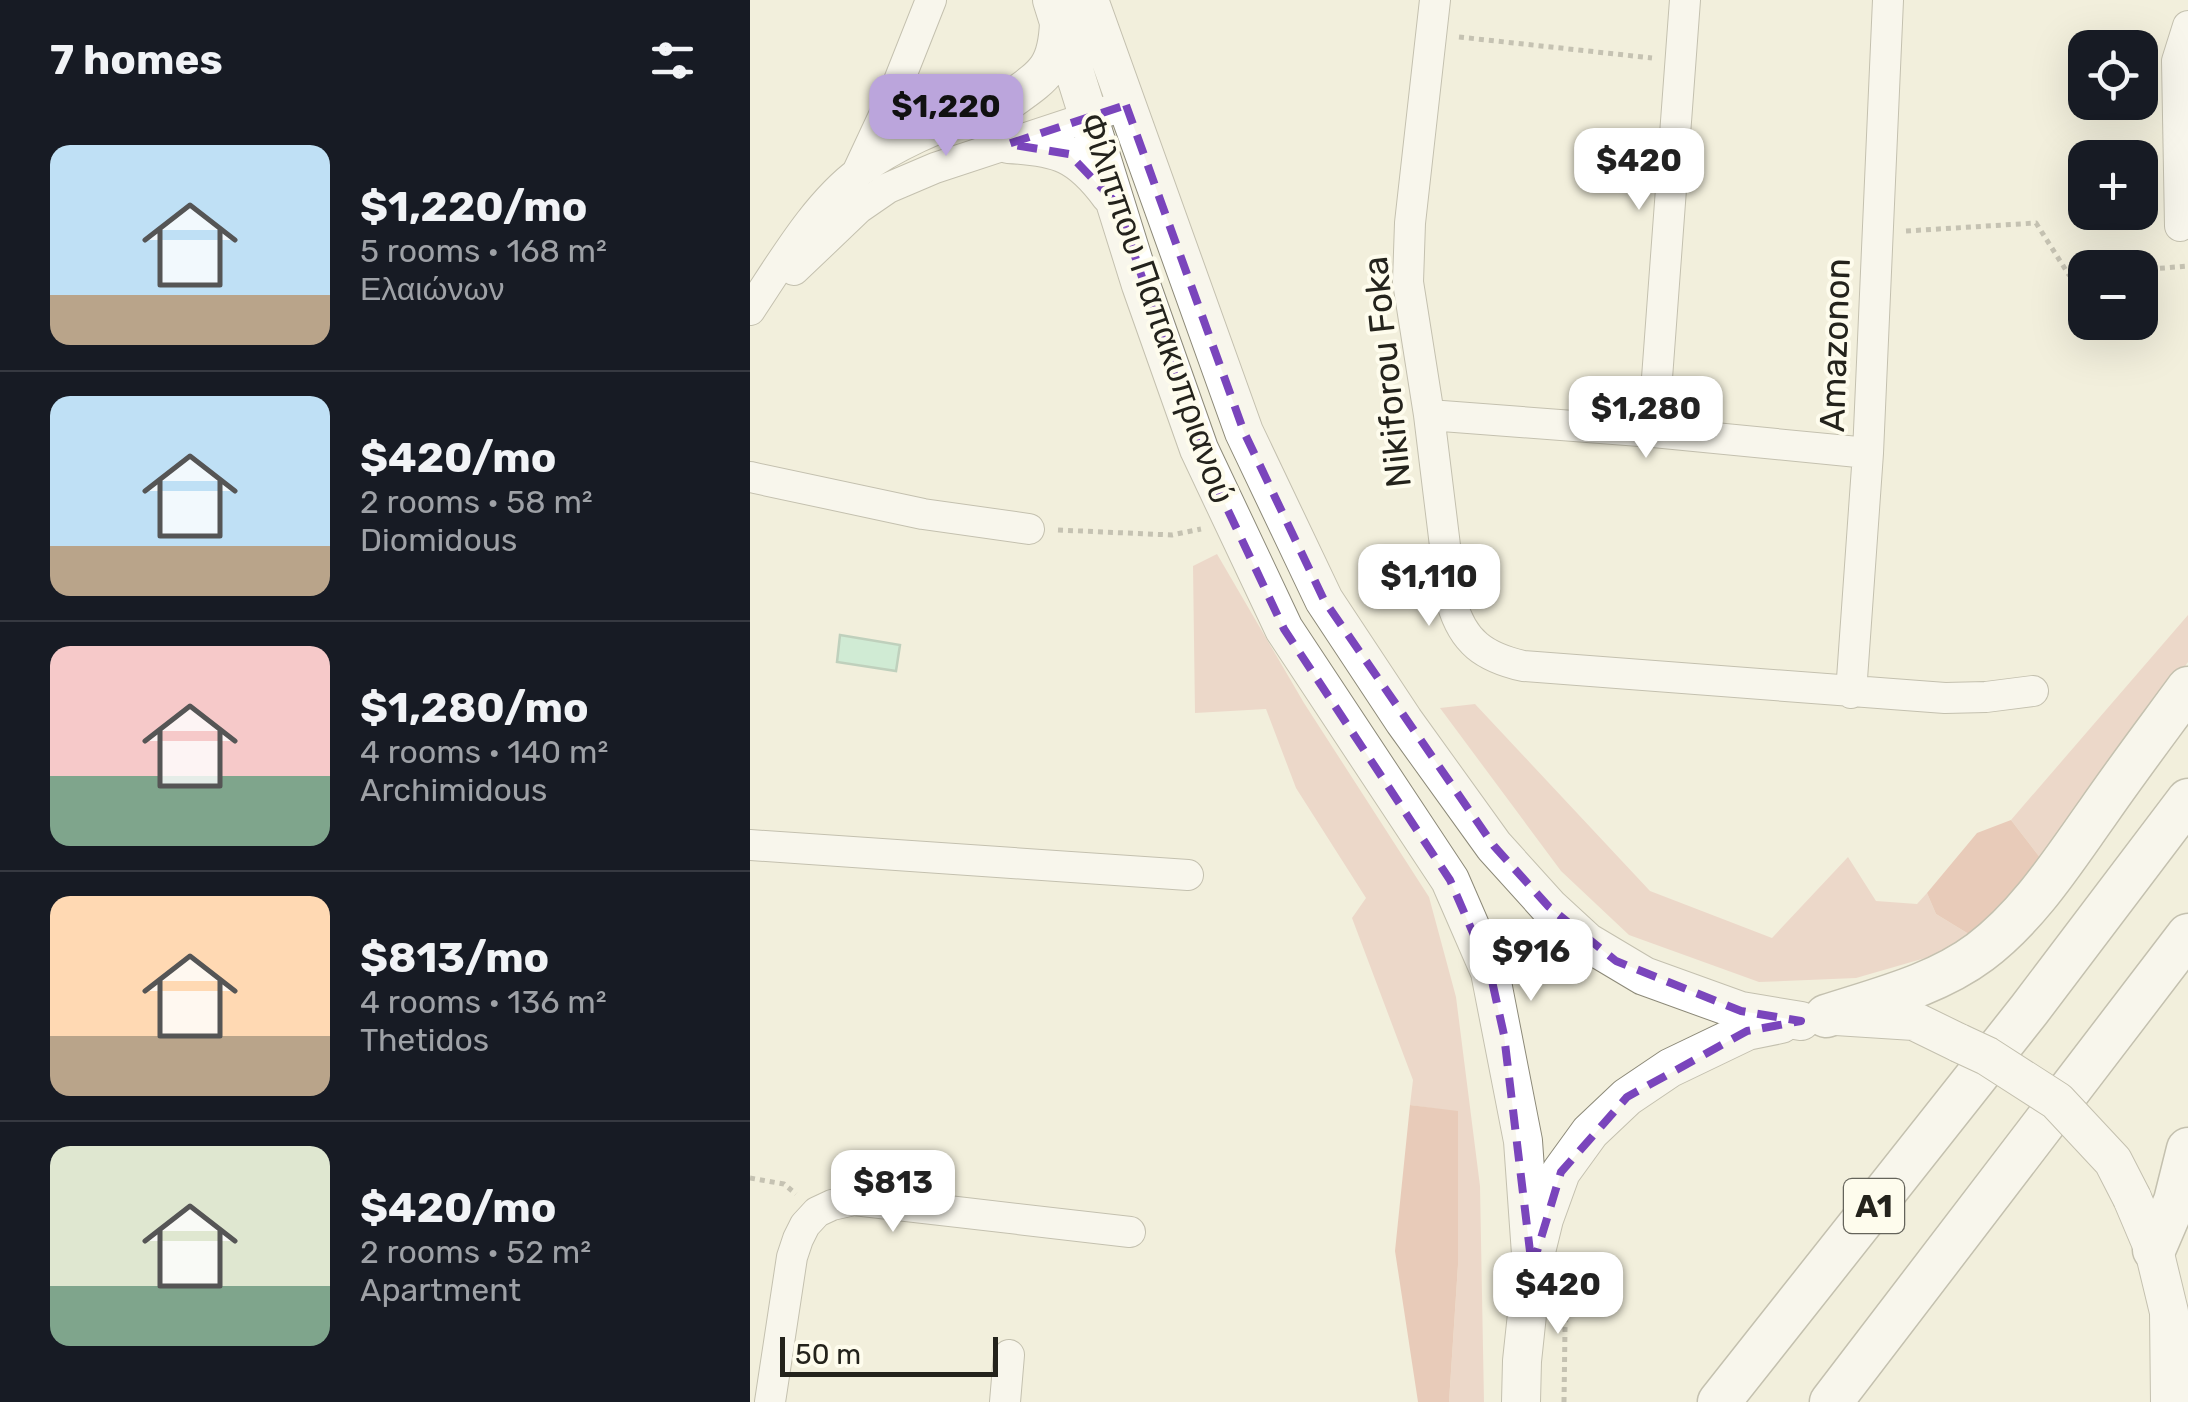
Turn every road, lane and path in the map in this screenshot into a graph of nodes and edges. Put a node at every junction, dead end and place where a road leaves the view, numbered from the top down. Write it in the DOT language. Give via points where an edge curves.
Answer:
graph roads {
  1 [pos="930,0"];
  2 [pos="1436,0"];
  3 [pos="1685,0"];
  4 [pos="1888,0"];
  5 [pos="2180,0"];
  6 [pos="1067,7"];
  7 [pos="2188,7"];
  8 [pos="2188,26"];
  9 [pos="1431,34"];
  10 [pos="1680,61"];
  11 [pos="1092,66"];
  12 [pos="1010,100"];
  13 [pos="1126,105"];
  14 [pos="1090,117"];
  15 [pos="1008,144"];
  16 [pos="858,172"];
  17 [pos="1118,205"];
  18 [pos="2180,226"];
  19 [pos="1878,232"];
  20 [pos="2188,266"];
  21 [pos="2158,268"];
  22 [pos="2068,273"];
  23 [pos="750,313"];
  24 [pos="1429,415"];
  25 [pos="1653,432"];
  26 [pos="1868,452"];
  27 [pos="750,477"];
  28 [pos="1234,522"];
  29 [pos="1029,529"];
  30 [pos="2188,688"];
  31 [pos="2034,691"];
  32 [pos="1852,693"];
  33 [pos="2188,800"];
  34 [pos="750,846"];
  35 [pos="1188,875"];
  36 [pos="2188,936"];
  37 [pos="1814,1018"];
  38 [pos="2188,1149"];
  39 [pos="750,1178"];
  40 [pos="817,1212"];
  41 [pos="1130,1232"];
  42 [pos="2154,1250"];
  43 [pos="1532,1268"];
  44 [pos="1572,1272"];
  45 [pos="1009,1355"];
  46 [pos="770,1402"];
  47 [pos="1006,1402"];
  48 [pos="1521,1402"];
  49 [pos="1564,1402"];
  50 [pos="1718,1402"];
  51 [pos="1831,1402"];
  52 [pos="2170,1402"];
  1 -- 16 [label="street"];
  2 -- 9 [label="street, Nikiforou Foka"];
  3 -- 10 [label="street"];
  4 -- 19 [label="street, Amazonon"];
  5 -- 7 [label="street"];
  6 -- 11 [label="main road, Φίλιππου Παπακυπριανού"];
  6 -- 12 [label="main road" via="1049,67"];
  8 -- 18 [label="street" via="2176,61"];
  9 -- 10 [label="path"];
  9 -- 24 [label="street, Nikiforou Foka" via="1408,255"];
  10 -- 25 [label="street"];
  11 -- 12 [label="street"];
  11 -- 13 [label="main road, Φίλιππου Παπακυπριανού"];
  11 -- 14 [label="main road, Φίλιππου Παπακυπριανού"];
  12 -- 16 [label="street"];
  13 -- 14 [label="street"];
  13 -- 37 [label="main road, Φίλιππου Παπακυπριανού" via="1244,432 1324,600 1494,846 1586,942 1644,976 1741,1011"];
  14 -- 15 [label="street"];
  14 -- 17 [label="main road, Φίλιππου Παπακυπριανού"];
  15 -- 17 [label="main road" via="1069,154"];
  15 -- 23 [label="street" via="888,188"];
  16 -- 23 [label="street" via="812,222"];
  17 -- 28 [label="main road, Φίλιππου Παπακυπριανού" via="1199,449"];
  19 -- 22 [label="path" via="2036,223"];
  19 -- 26 [label="street, Amazonon"];
  20 -- 21 [label="path"];
  24 -- 25 [label="street"];
  24 -- 32 [label="street, Nikiforou Foka" via="1452,602 1467,636 1488,655 1523,666"];
  25 -- 26 [label="street"];
  26 -- 32 [label="street, Amazonon"];
  27 -- 29 [label="street"];
  28 -- 29 [label="path" via="1172,535"];
  28 -- 43 [label="main road, Φίλιππου Παπακυπριανού" via="1284,629 1450,880 1490,972 1523,1141"];
  30 -- 37 [label="highway" via="2070,852 2002,933 1948,972"];
  31 -- 32 [label="street, Nikiforou Foka" via="1986,698"];
  33 -- 50 [label="highway, A1"];
  34 -- 35 [label="street"];
  36 -- 51 [label="highway, A1"];
  37 -- 42 [label="main road, bridge" via="1914,1021 1987,1056 2057,1101 2114,1160"];
  37 -- 43 [label="main road" via="1747,1031 1627,1097 1590,1132 1562,1172"];
  38 -- 42 [label="highway"];
  39 -- 40 [label="path" via="784,1184"];
  40 -- 41 [label="street" via="854,1200"];
  40 -- 46 [label="street" via="792,1256"];
  42 -- 52 [label="main road" via="2169,1312"];
  43 -- 48 [label="main road"];
  44 -- 49 [label="path"];
  45 -- 47 [label="street"];
}
